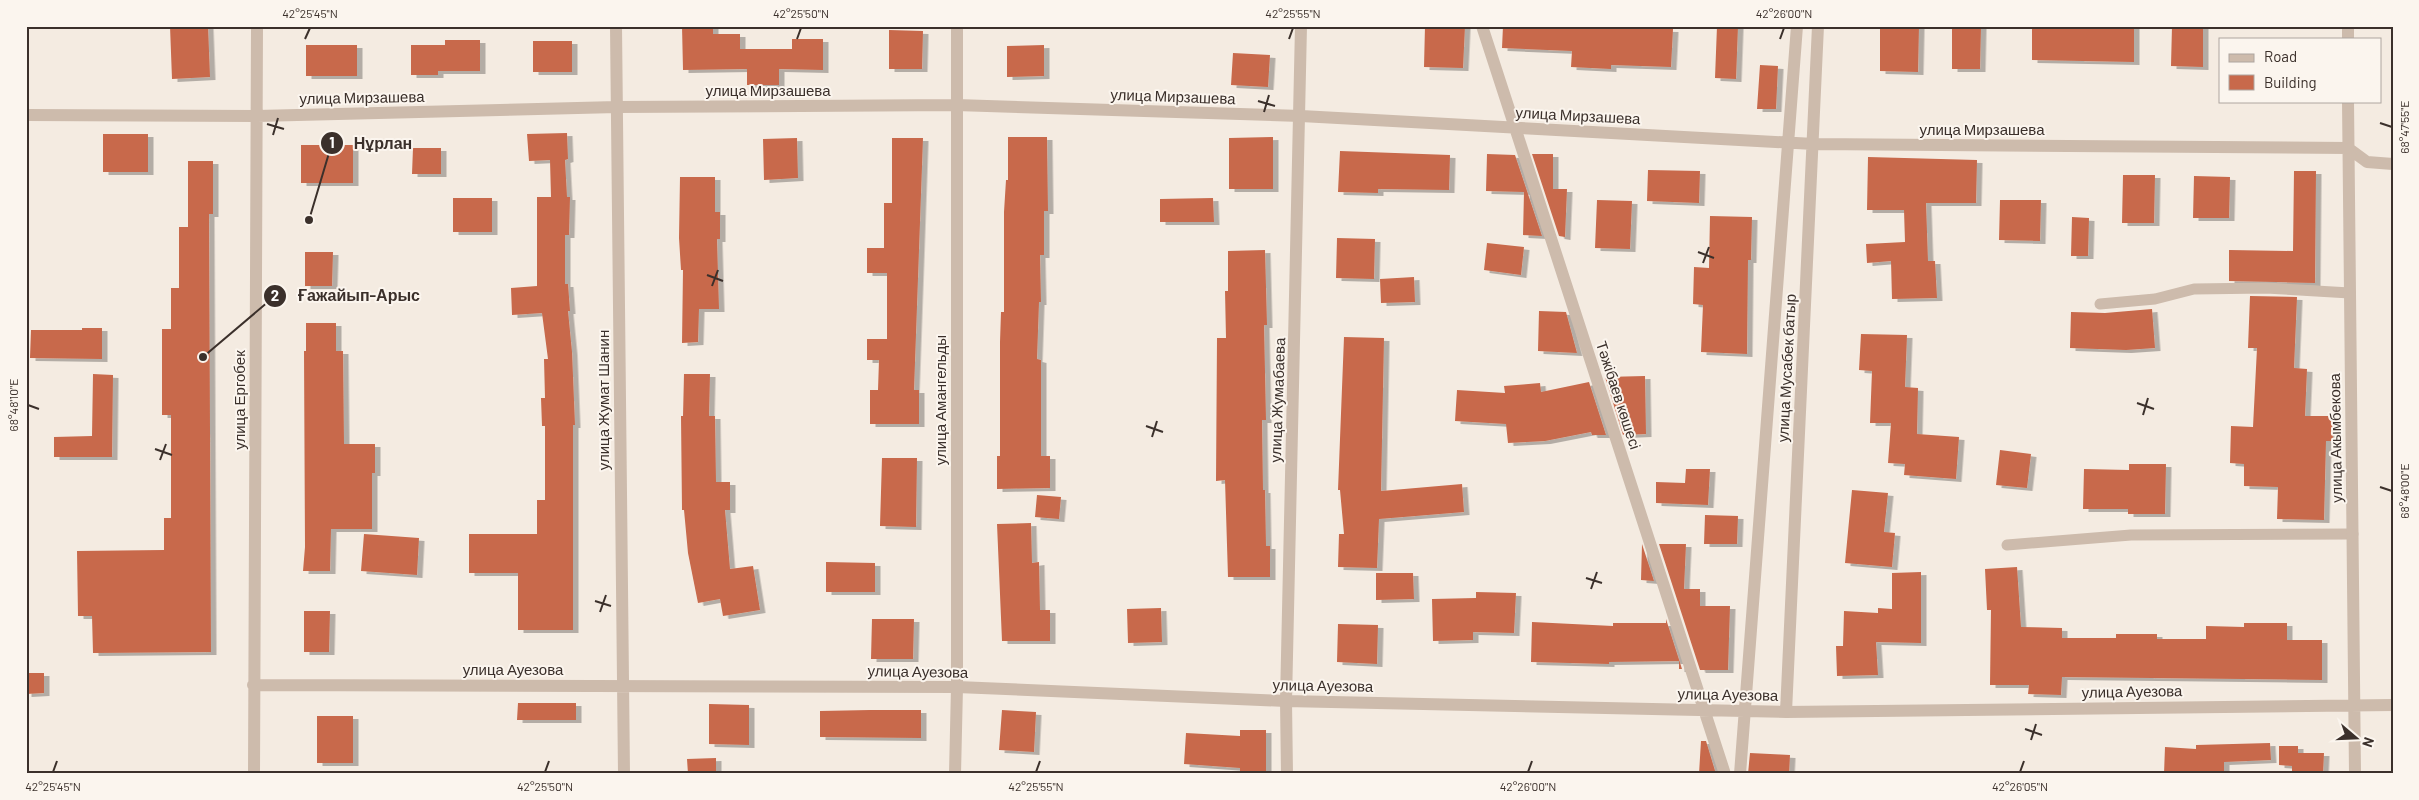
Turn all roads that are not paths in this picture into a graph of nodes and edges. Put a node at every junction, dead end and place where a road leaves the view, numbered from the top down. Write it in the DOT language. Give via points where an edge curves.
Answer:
graph roads {
  1 [pos="257,26"];
  2 [pos="616,26"];
  3 [pos="957,26"];
  4 [pos="1301,26"];
  5 [pos="1482,26"];
  6 [pos="1797,26"];
  7 [pos="1818,26"];
  8 [pos="2348,102"];
  9 [pos="956,105"];
  10 [pos="618,107"];
  11 [pos="26,115"];
  12 [pos="257,116"];
  13 [pos="1301,116"];
  14 [pos="1814,144"];
  15 [pos="2348,148"];
  16 [pos="2393,164"];
  17 [pos="2350,293"];
  18 [pos="2100,304"];
  19 [pos="2353,534"];
  20 [pos="2007,545"];
  21 [pos="253,685"];
  22 [pos="622,685"];
  23 [pos="958,687"];
  24 [pos="1286,701"];
  25 [pos="2354,704"];
  26 [pos="2393,705"];
  27 [pos="1786,712"];
  28 [pos="254,774"];
  29 [pos="624,774"];
  30 [pos="955,774"];
  31 [pos="1288,774"];
  32 [pos="1725,774"];
  33 [pos="1740,774"];
  34 [pos="2355,774"];
  1 -- 12 [label="street, улица Ергобек"];
  2 -- 10 [label="street, улица Жумат Шанин"];
  3 -- 9 [label="street, улица Амангельды"];
  4 -- 13 [label="street, улица Жумабаева"];
  5 -- 32 [label="street, Тәжібаев көшесі"];
  6 -- 33 [label="street"];
  7 -- 14 [label="street, улица Мусабек батыр"];
  8 -- 15 [label="street, улица Акымбекова"];
  9 -- 10 [label="street, улица Мирзашева"];
  9 -- 13 [label="street, улица Мирзашева"];
  9 -- 23 [label="street, улица Амангельды"];
  10 -- 12 [label="street, улица Мирзашева"];
  10 -- 22 [label="street, улица Жумат Шанин"];
  11 -- 12 [label="street, улица Мирзашева"];
  12 -- 21 [label="street, улица Ергобек"];
  13 -- 14 [label="street, улица Мирзашева"];
  13 -- 24 [label="street, улица Жумабаева"];
  14 -- 15 [label="street, улица Мирзашева"];
  14 -- 27 [label="street, улица Мусабек батыр"];
  15 -- 16 [label="street" via="2367,162"];
  15 -- 17 [label="street, улица Акымбекова"];
  17 -- 18 [label="lane" via="2266,288 2194,289 2155,299"];
  17 -- 19 [label="street, улица Акымбекова"];
  19 -- 20 [label="lane" via="2131,535"];
  19 -- 25 [label="street, улица Акымбекова"];
  21 -- 22 [label="street, улица Ауезова"];
  21 -- 28 [label="street, улица Ергобек"];
  22 -- 23 [label="street, улица Ауезова"];
  22 -- 29 [label="street, улица Жумат Шанин"];
  23 -- 24 [label="street, улица Ауезова"];
  23 -- 30 [label="street, улица Амангельды"];
  24 -- 27 [label="street, улица Ауезова"];
  24 -- 31 [label="street, улица Жумабаева"];
  25 -- 26 [label="street, улица Ауезова"];
  25 -- 27 [label="street, улица Ауезова"];
  25 -- 34 [label="street, улица Акымбекова"];
}
